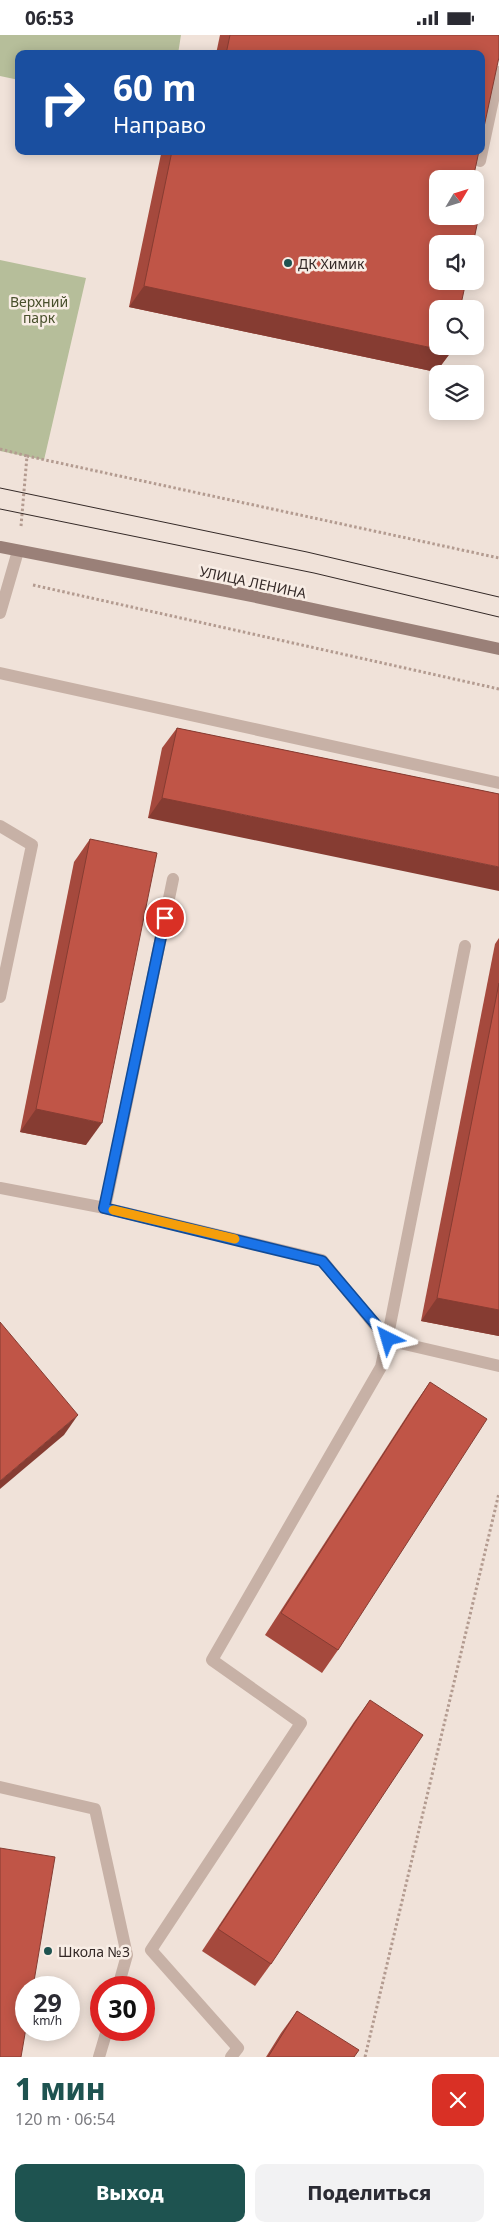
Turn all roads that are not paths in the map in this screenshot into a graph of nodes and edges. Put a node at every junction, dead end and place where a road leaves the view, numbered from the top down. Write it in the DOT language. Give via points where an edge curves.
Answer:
graph roads {
  1 [pos="499,72"];
  2 [pos="485,138"];
  3 [pos="481,155"];
  4 [pos="480,161"];
  5 [pos="0,547"];
  6 [pos="18,551"];
  7 [pos="0,613"];
  8 [pos="499,649"];
  9 [pos="0,673"];
  10 [pos="499,783"];
  11 [pos="0,826"];
  12 [pos="173,879"];
  13 [pos="465,945"];
  14 [pos="0,997"];
  15 [pos="0,1188"];
  16 [pos="104,1208"];
  17 [pos="388,1339"];
  18 [pos="499,1367"];
  19 [pos="0,1787"];
  20 [pos="121,1976"];
  21 [pos="103,2041"];
  22 [pos="99,2057"];
  23 [pos="231,2057"];
  1 -- 2 [label="street"];
  3 -- 4 [label="street"];
  5 -- 6 [label="street, УЛИЦА ЛЕНИНА"];
  6 -- 7 [label="street"];
  6 -- 8 [label="street, УЛИЦА ЛЕНИНА" via="247,595"];
  9 -- 10 [label="street"];
  11 -- 14 [label="street" via="32,845"];
  12 -- 16 [label="street"];
  13 -- 17 [label="street"];
  15 -- 16 [label="street"];
  16 -- 17 [label="street" via="322,1261"];
  17 -- 18 [label="street"];
  17 -- 23 [label="street" via="381,1367 212,1660 302,1723 151,1950 238,2047"];
  19 -- 20 [label="street" via="95,1809 127,1955"];
  21 -- 22 [label="street"];
}
